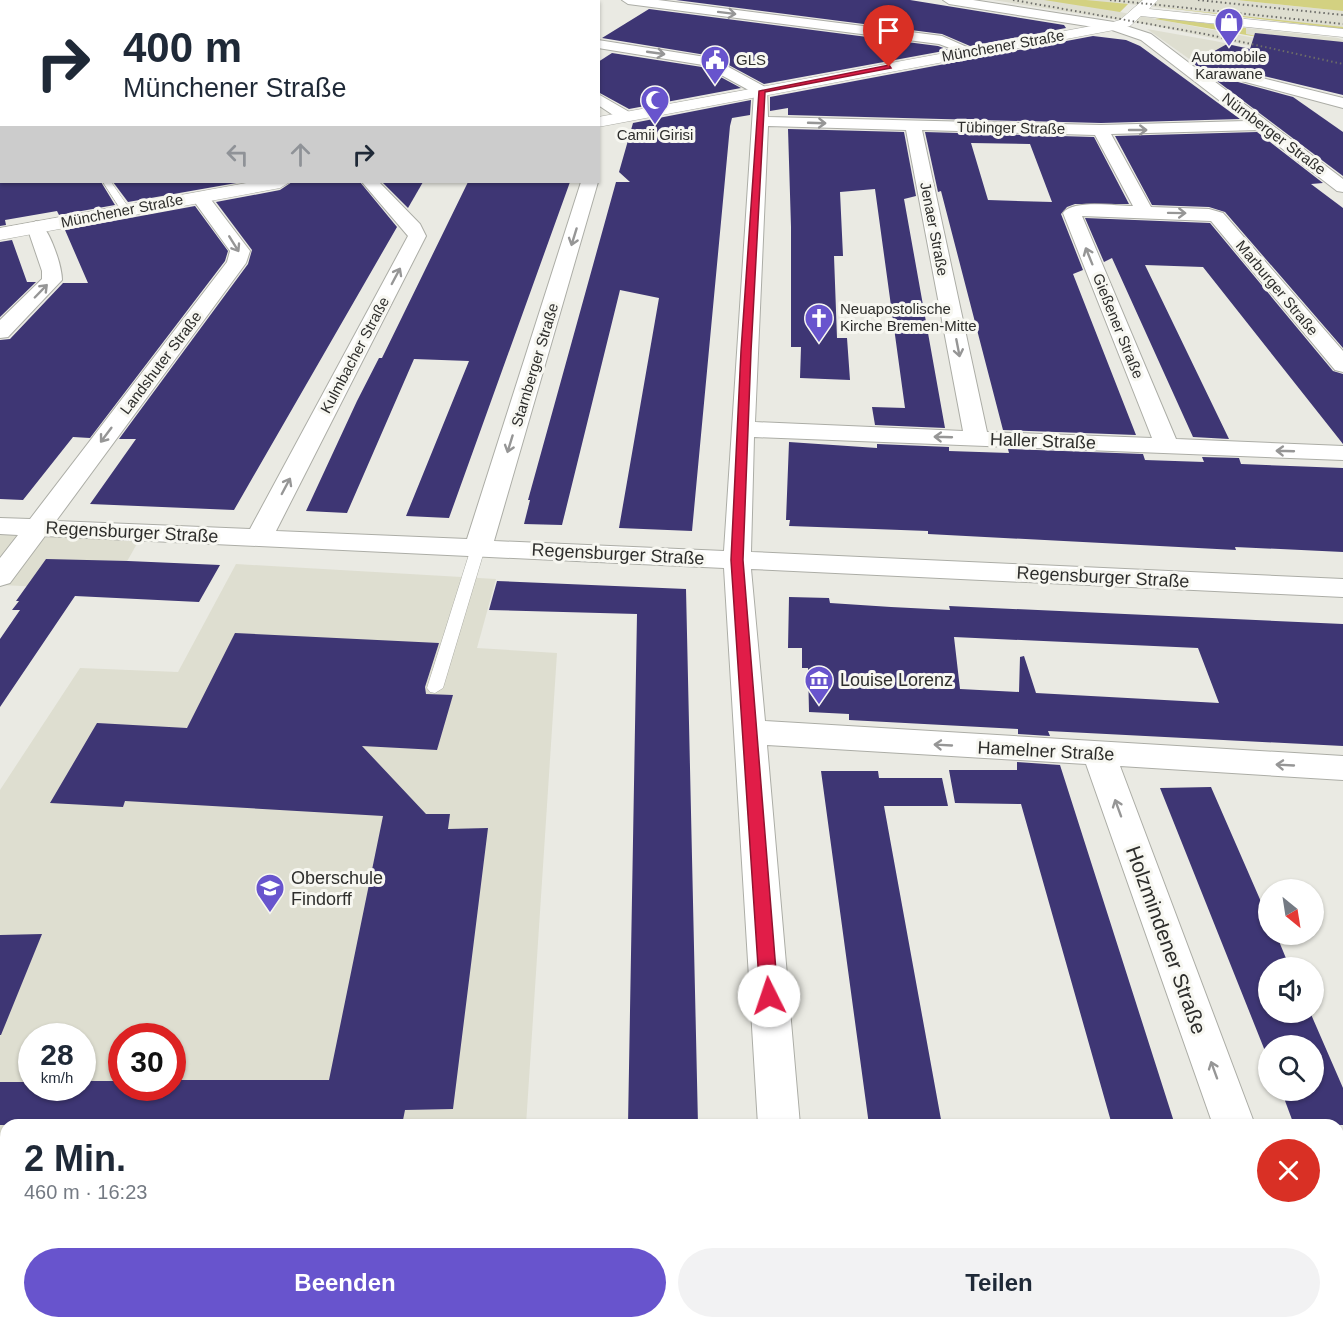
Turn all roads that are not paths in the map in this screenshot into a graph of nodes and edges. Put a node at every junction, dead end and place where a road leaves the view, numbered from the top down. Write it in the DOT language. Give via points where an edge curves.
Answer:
graph roads {
  1 [pos="628,0"];
  2 [pos="949,0"];
  3 [pos="1151,0"];
  4 [pos="1139,12"];
  5 [pos="1114,26"];
  6 [pos="1343,33"];
  7 [pos="600,44"];
  8 [pos="971,51"];
  9 [pos="1194,73"];
  10 [pos="762,91"];
  11 [pos="600,99"];
  12 [pos="1343,103"];
  13 [pos="625,117"];
  14 [pos="759,121"];
  15 [pos="600,122"];
  16 [pos="1263,125"];
  17 [pos="913,126"];
  18 [pos="1101,130"];
  19 [pos="108,183"];
  20 [pos="275,183"];
  21 [pos="371,183"];
  22 [pos="590,183"];
  23 [pos="1343,187"];
  24 [pos="200,197"];
  25 [pos="126,210"];
  26 [pos="1145,212"];
  27 [pos="36,228"];
  28 [pos="0,234"];
  29 [pos="0,332"];
  30 [pos="1343,365"];
  31 [pos="742,429"];
  32 [pos="976,438"];
  33 [pos="1167,446"];
  34 [pos="1343,453"];
  35 [pos="0,526"];
  36 [pos="38,527"];
  37 [pos="259,538"];
  38 [pos="478,548"];
  39 [pos="737,560"];
  40 [pos="0,577"];
  41 [pos="1343,588"];
  42 [pos="435,688"];
  43 [pos="750,732"];
  44 [pos="1099,754"];
  45 [pos="1343,768"];
  46 [pos="779,1119"];
  47 [pos="1232,1119"];
  1 -- 8 [label="street, one-way" via="942,40"];
  2 -- 5 [label="street, Nürnberger Straße"];
  3 -- 4 [label="street, Münchener Straße"];
  4 -- 5 [label="street, Münchener Straße"];
  4 -- 6 [label="street"];
  5 -- 8 [label="street, Münchener Straße"];
  5 -- 9 [label="street, Nürnberger Straße" via="1152,40"];
  7 -- 10 [label="street, one-way" via="707,61"];
  8 -- 10 [label="street, Münchener Straße"];
  9 -- 12 [label="street" via="1238,76"];
  9 -- 16 [label="street, Nürnberger Straße"];
  10 -- 13 [label="street, Münchener Straße"];
  10 -- 14 [label="street"];
  11 -- 13 [label="street"];
  13 -- 15 [label="street, Münchener Straße"];
  14 -- 17 [label="street, Tübinger Straße, one-way"];
  14 -- 31 [label="street"];
  18 -- 16 [label="street, Tübinger Straße, one-way"];
  16 -- 23 [label="street, Nürnberger Straße"];
  17 -- 18 [label="street, Tübinger Straße"];
  17 -- 32 [label="street, Jenaer Straße, one-way"];
  18 -- 26 [label="street"];
  19 -- 25 [label="lane"];
  20 -- 24 [label="street, Münchener Straße"];
  37 -- 21 [label="street, Kulmbacher Straße, one-way" via="417,236"];
  22 -- 38 [label="street, Starnberger Straße, one-way"];
  24 -- 25 [label="street, Münchener Straße"];
  24 -- 36 [label="street, Landshuter Straße, one-way" via="240,251 236,263"];
  25 -- 27 [label="street, Münchener Straße"];
  26 -- 30 [label="street, Marburger Straße, one-way" via="1217,217"];
  33 -- 26 [label="street, Gießener Straße, one-way" via="1072,213"];
  27 -- 28 [label="street, Münchener Straße"];
  29 -- 27 [label="street, one-way" via="52,280"];
  32 -- 31 [label="street, Haller Straße, one-way"];
  31 -- 39 [label="street"];
  32 -- 33 [label="street, Haller Straße"];
  34 -- 33 [label="street, Haller Straße, one-way"];
  35 -- 36 [label="street, Regensburger Straße"];
  36 -- 37 [label="street, Regensburger Straße"];
  36 -- 40 [label="street"];
  37 -- 38 [label="street, Regensburger Straße"];
  38 -- 39 [label="street, Regensburger Straße"];
  38 -- 42 [label="lane"];
  39 -- 41 [label="street, Regensburger Straße"];
  39 -- 43 [label="street"];
  44 -- 43 [label="street, Hamelner Straße, one-way"];
  43 -- 46 [label="street"];
  45 -- 44 [label="street, Hamelner Straße, one-way"];
  47 -- 44 [label="street, Holzmindener Straße, one-way"];
}
